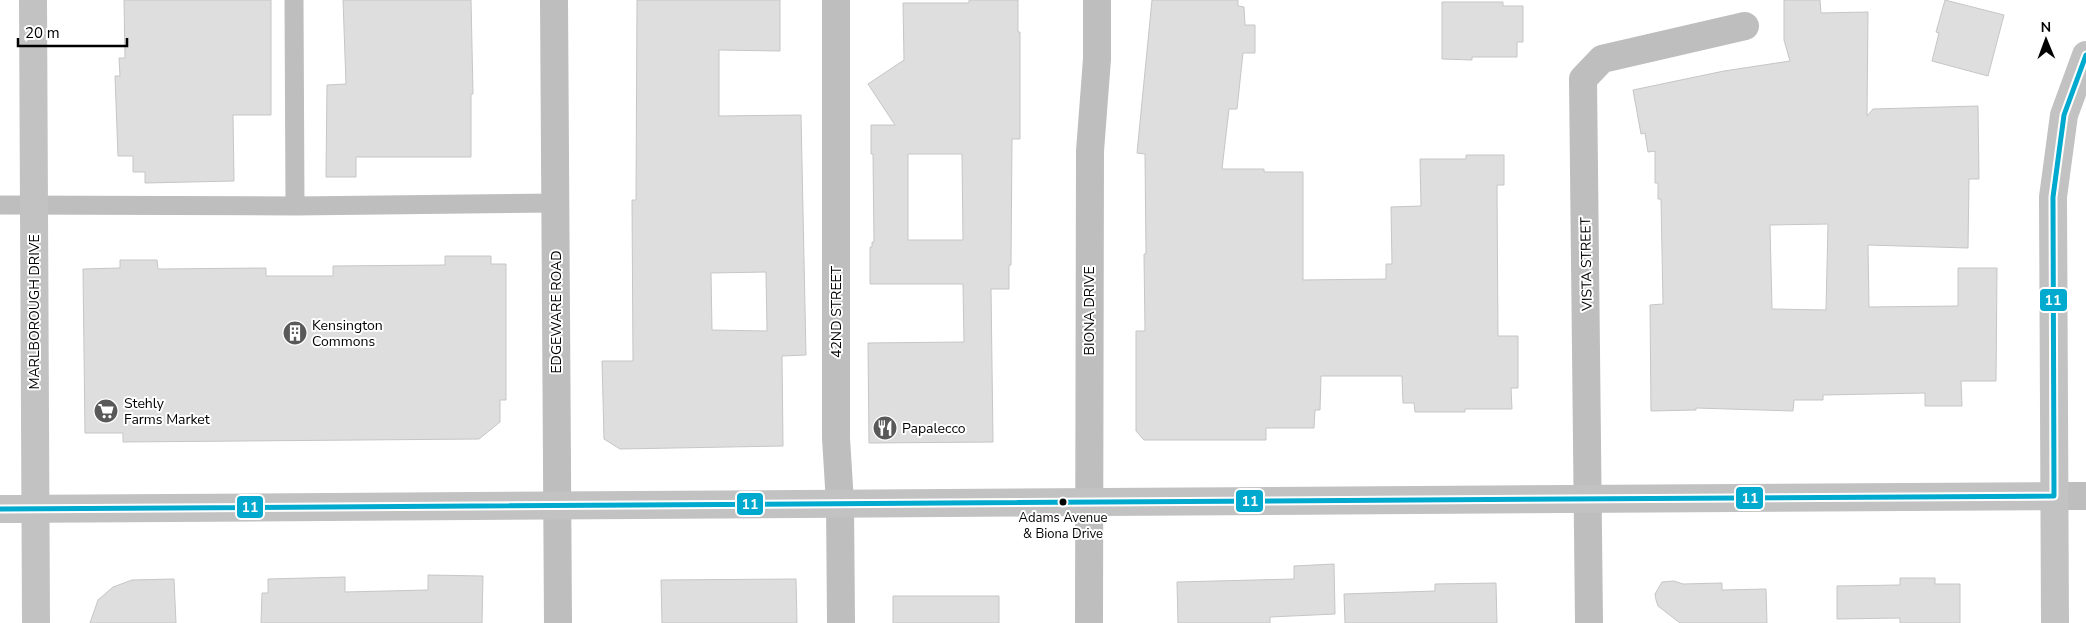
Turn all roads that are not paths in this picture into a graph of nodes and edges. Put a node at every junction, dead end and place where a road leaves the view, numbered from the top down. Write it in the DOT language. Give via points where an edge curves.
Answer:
graph roads {
  1 [pos="33,0"];
  2 [pos="294,0"];
  3 [pos="554,0"];
  4 [pos="836,0"];
  5 [pos="1097,0"];
  6 [pos="1745,26"];
  7 [pos="2086,55"];
  8 [pos="555,203"];
  9 [pos="0,205"];
  10 [pos="34,205"];
  11 [pos="295,206"];
  12 [pos="2054,496"];
  13 [pos="2086,496"];
  14 [pos="1588,499"];
  15 [pos="1088,502"];
  16 [pos="840,504"];
  17 [pos="557,505"];
  18 [pos="0,509"];
  19 [pos="36,509"];
  20 [pos="36,623"];
  21 [pos="558,623"];
  22 [pos="841,623"];
  23 [pos="1089,623"];
  24 [pos="1589,623"];
  25 [pos="2054,623"];
  1 -- 10 [label="main road, MARLBOROUGH DRIVE"];
  2 -- 11 [label="lane"];
  3 -- 8 [label="street, EDGEWARE ROAD"];
  4 -- 16 [label="street, 42ND STREET" via="836,438"];
  5 -- 15 [label="street, BIONA DRIVE" via="1097,59 1090,151"];
  6 -- 14 [label="street, VISTA STREET" via="1602,59 1583,78"];
  7 -- 12 [label="main road" via="2064,116 2054,197"];
  8 -- 11 [label="lane"];
  8 -- 17 [label="street, EDGEWARE ROAD"];
  9 -- 10 [label="lane"];
  10 -- 11 [label="lane"];
  10 -- 19 [label="main road, MARLBOROUGH DRIVE"];
  12 -- 13 [label="street"];
  12 -- 14 [label="main road"];
  12 -- 25 [label="main road"];
  14 -- 15 [label="main road"];
  14 -- 24 [label="street, VISTA STREET"];
  15 -- 16 [label="main road"];
  15 -- 23 [label="street, BIONA DRIVE"];
  16 -- 17 [label="main road"];
  16 -- 22 [label="street, 42ND STREET"];
  17 -- 19 [label="main road"];
  17 -- 21 [label="street, EDGEWARE ROAD"];
  18 -- 19 [label="main road"];
  19 -- 20 [label="main road, MARLBOROUGH DRIVE"];
}
